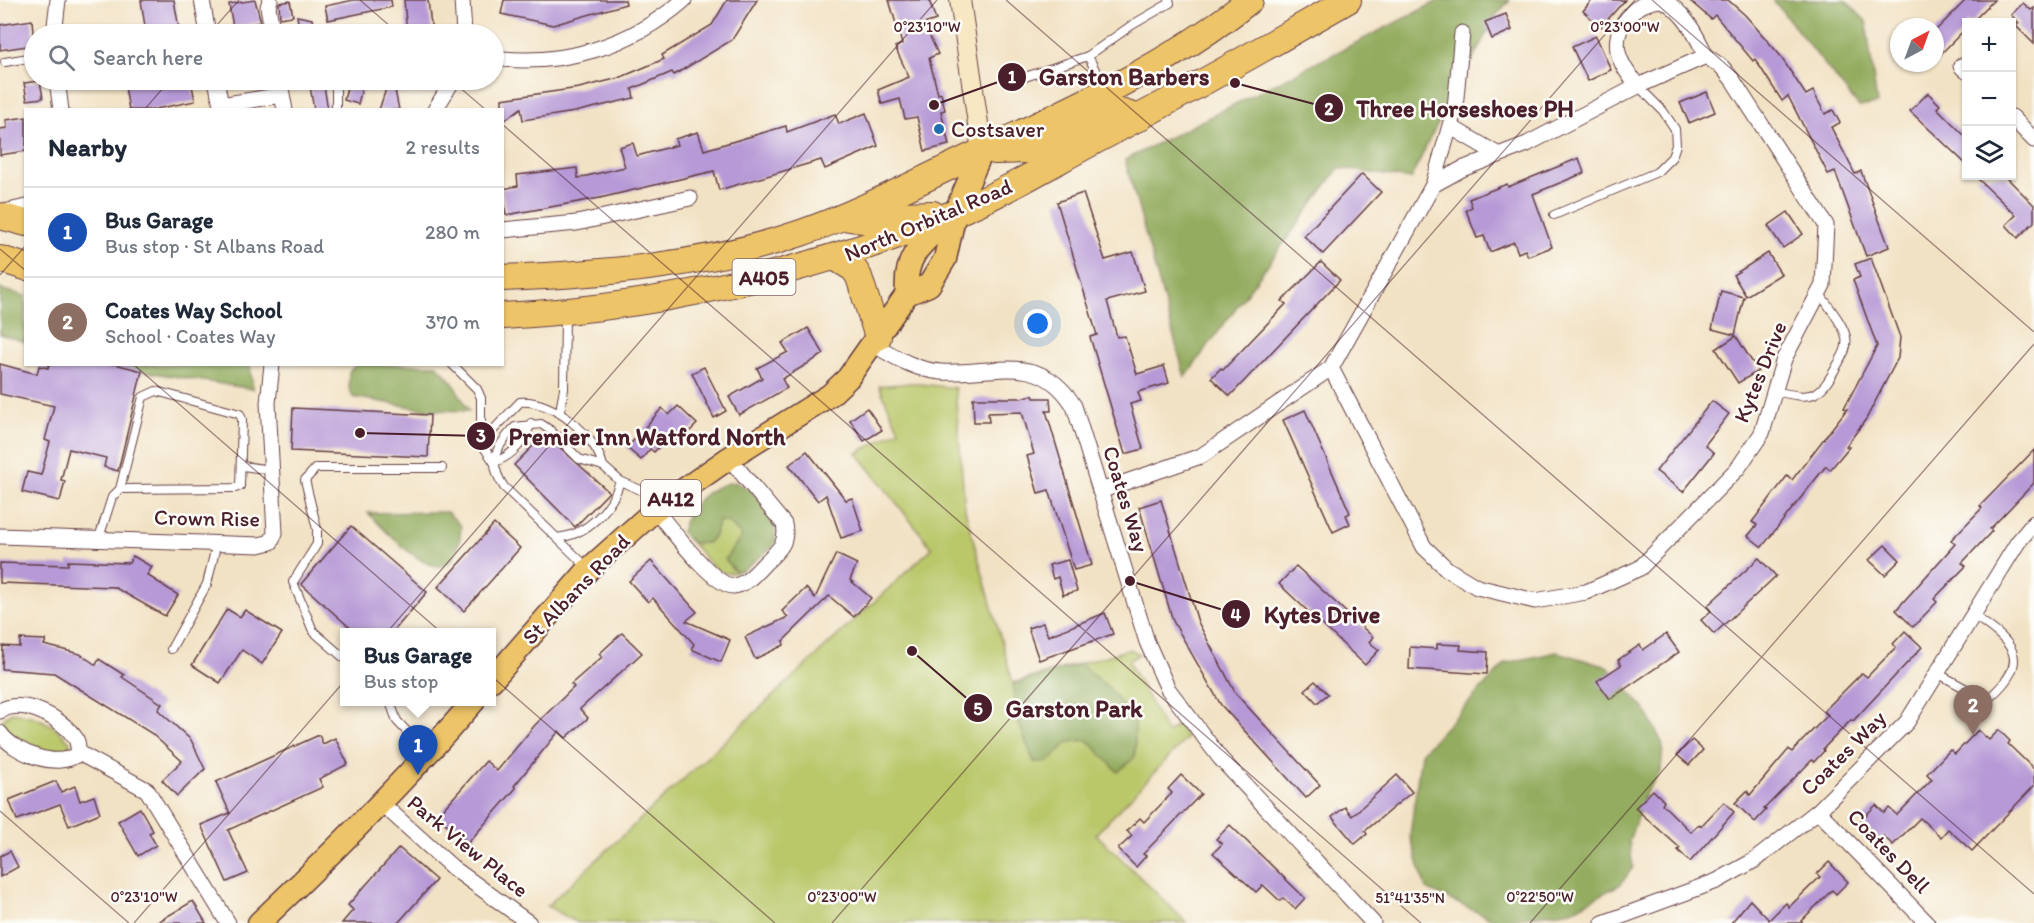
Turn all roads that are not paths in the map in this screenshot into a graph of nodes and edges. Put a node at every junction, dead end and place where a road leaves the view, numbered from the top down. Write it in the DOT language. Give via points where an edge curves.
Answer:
graph roads {
  1 [pos="58,0"];
  2 [pos="202,0"];
  3 [pos="270,0"];
  4 [pos="462,0"];
  5 [pos="684,0"];
  6 [pos="960,0"];
  7 [pos="1169,0"];
  8 [pos="1250,0"];
  9 [pos="1348,0"];
  10 [pos="1662,0"];
  11 [pos="55,24"];
  12 [pos="206,24"];
  13 [pos="271,24"];
  14 [pos="463,24"];
  15 [pos="1462,33"];
  16 [pos="1088,56"];
  17 [pos="1706,56"];
  18 [pos="24,59"];
  19 [pos="504,59"];
  20 [pos="5,62"];
  21 [pos="1019,79"];
  22 [pos="1638,87"];
  23 [pos="58,90"];
  24 [pos="218,90"];
  25 [pos="336,90"];
  26 [pos="447,90"];
  27 [pos="1106,91"];
  28 [pos="282,95"];
  29 [pos="221,107"];
  30 [pos="61,108"];
  31 [pos="336,108"];
  32 [pos="436,108"];
  33 [pos="1140,118"];
  34 [pos="2016,121"];
  35 [pos="1451,127"];
  36 [pos="2034,140"];
  37 [pos="982,151"];
  38 [pos="1497,154"];
  39 [pos="1433,185"];
  40 [pos="690,198"];
  41 [pos="24,208"];
  42 [pos="955,213"];
  43 [pos="0,214"];
  44 [pos="1554,215"];
  45 [pos="843,217"];
  46 [pos="24,223"];
  47 [pos="504,230"];
  48 [pos="836,258"];
  49 [pos="0,259"];
  50 [pos="24,266"];
  51 [pos="504,278"];
  52 [pos="1819,292"];
  53 [pos="565,312"];
  54 [pos="504,316"];
  55 [pos="875,341"];
  56 [pos="272,366"];
  57 [pos="454,366"];
  58 [pos="1331,368"];
  59 [pos="1775,391"];
  60 [pos="560,411"];
  61 [pos="531,423"];
  62 [pos="481,443"];
  63 [pos="729,458"];
  64 [pos="494,462"];
  65 [pos="242,466"];
  66 [pos="603,466"];
  67 [pos="442,468"];
  68 [pos="272,470"];
  69 [pos="620,481"];
  70 [pos="120,489"];
  71 [pos="1100,491"];
  72 [pos="663,504"];
  73 [pos="2034,523"];
  74 [pos="0,536"];
  75 [pos="99,538"];
  76 [pos="557,538"];
  77 [pos="217,542"];
  78 [pos="589,569"];
  79 [pos="1973,615"];
  80 [pos="171,649"];
  81 [pos="340,654"];
  82 [pos="1937,673"];
  83 [pos="496,675"];
  84 [pos="391,706"];
  85 [pos="470,706"];
  86 [pos="0,711"];
  87 [pos="0,733"];
  88 [pos="79,753"];
  89 [pos="428,754"];
  90 [pos="381,803"];
  91 [pos="1818,811"];
  92 [pos="228,923"];
  93 [pos="259,923"];
  94 [pos="529,923"];
  95 [pos="1373,923"];
  96 [pos="1603,923"];
  97 [pos="1927,923"];
  1 -- 11 [label="street"];
  2 -- 12 [label="street"];
  3 -- 13 [label="street"];
  4 -- 14 [label="street"];
  5 -- 19 [label="street" via="634,35 598,50 564,59"];
  6 -- 37 [label="street"];
  7 -- 16 [label="lane" via="1170,3"];
  8 -- 27 [label="highway, North Orbital Road / A405" via="1181,49"];
  9 -- 33 [label="highway, North Orbital Road / A405"];
  10 -- 17 [label="street" via="1687,22"];
  10 -- 22 [label="street" via="1643,4 1620,29 1619,56"];
  15 -- 35 [label="street"];
  16 -- 21 [label="lane"];
  16 -- 27 [label="lane"];
  17 -- 22 [label="street"];
  17 -- 52 [label="street, Kytes Drive" via="1732,79 1826,225 1823,285"];
  18 -- 20 [label="lane"];
  22 -- 38 [label="street" via="1527,144"];
  22 -- 44 [label="lane" via="1675,129 1672,157 1657,172"];
  23 -- 30 [label="street"];
  24 -- 29 [label="street"];
  25 -- 31 [label="lane"];
  26 -- 32 [label="street"];
  27 -- 37 [label="highway, North Orbital Road / A405"];
  28 -- 29 [label="street"];
  33 -- 37 [label="highway" via="1110,109 1031,150"];
  33 -- 42 [label="highway, North Orbital Road / A405"];
  34 -- 36 [label="street"];
  35 -- 38 [label="street"];
  35 -- 39 [label="street"];
  37 -- 42 [label="main road, St Albans Road / A412"];
  37 -- 45 [label="highway, North Orbital Road / A405"];
  38 -- 39 [label="street"];
  39 -- 58 [label="street"];
  40 -- 47 [label="street" via="577,223"];
  41 -- 43 [label="street"];
  42 -- 45 [label="highway" via="897,215 875,222"];
  42 -- 48 [label="highway, North Orbital Road / A405"];
  42 -- 55 [label="main road, St Albans Road / A412" via="945,259 929,285 907,294"];
  43 -- 46 [label="highway"];
  45 -- 51 [label="highway, North Orbital Road / A405" via="764,244 670,265"];
  48 -- 53 [label="highway, North Orbital Road / A405" via="718,288"];
  48 -- 55 [label="highway" via="859,277"];
  49 -- 50 [label="highway"];
  52 -- 59 [label="street, Kytes Drive" via="1784,359"];
  52 -- 59 [label="lane" via="1846,335 1845,352 1827,385 1816,395 1803,398"];
  53 -- 54 [label="highway, North Orbital Road / A405"];
  53 -- 60 [label="lane"];
  55 -- 63 [label="main road, St Albans Road / A412" via="830,395"];
  55 -- 71 [label="street, Coates Way" via="921,369 941,372 1018,368 1031,370 1060,386 1074,406"];
  56 -- 68 [label="street, Crown Rise" via="268,403"];
  57 -- 62 [label="lane" via="481,398"];
  58 -- 59 [label="street, Kytes Drive" via="1424,547 1447,569 1477,587 1535,602 1586,591 1640,567 1738,468 1762,433"];
  58 -- 71 [label="street" via="1201,456"];
  60 -- 62 [label="lane" via="540,403 520,402"];
  60 -- 66 [label="lane" via="600,453"];
  61 -- 64 [label="lane" via="525,438 507,458"];
  61 -- 64 [label="lane" via="515,427 496,450"];
  61 -- 66 [label="lane" via="550,429 579,459"];
  62 -- 64 [label="lane"];
  63 -- 72 [label="main road, St Albans Road / A412"];
  63 -- 72 [label="street" via="784,524 786,537 782,547 745,582 732,586 722,583 705,568"];
  64 -- 76 [label="lane" via="504,487"];
  65 -- 68 [label="lane"];
  65 -- 70 [label="lane" via="242,480 235,488"];
  65 -- 70 [label="lane" via="240,414 148,392 142,397"];
  66 -- 69 [label="lane"];
  67 -- 81 [label="lane" via="316,468 305,480 317,544 293,582 313,631"];
  68 -- 77 [label="street, Crown Rise" via="271,542"];
  69 -- 72 [label="lane"];
  69 -- 76 [label="lane" via="610,505 576,535"];
  70 -- 75 [label="lane" via="112,497"];
  71 -- 95 [label="street, Coates Way" via="1147,642 1168,689 1220,758"];
  72 -- 78 [label="main road, St Albans Road / A412"];
  73 -- 79 [label="street, Coates Way"];
  74 -- 75 [label="street, Crown Rise"];
  75 -- 77 [label="street, Crown Rise"];
  76 -- 78 [label="lane"];
  77 -- 80 [label="lane" via="207,584"];
  78 -- 83 [label="main road, St Albans Road / A412"];
  79 -- 82 [label="street, Coates Way"];
  79 -- 82 [label="lane" via="2009,641 2017,659 2013,673 1989,698"];
  82 -- 91 [label="street, Coates Way" via="1907,722"];
  84 -- 89 [label="lane" via="397,721"];
  85 -- 89 [label="main road"];
  86 -- 88 [label="street" via="14,706 48,717 77,740"];
  87 -- 88 [label="street" via="31,754 52,762 70,761"];
  88 -- 92 [label="street" via="147,790"];
  89 -- 90 [label="main road"];
  90 -- 93 [label="main road"];
  90 -- 94 [label="street, Park View Place" via="453,868"];
  91 -- 96 [label="street, Coates Way" via="1755,860 1717,881"];
  91 -- 97 [label="street, Coates Dell"];
}
